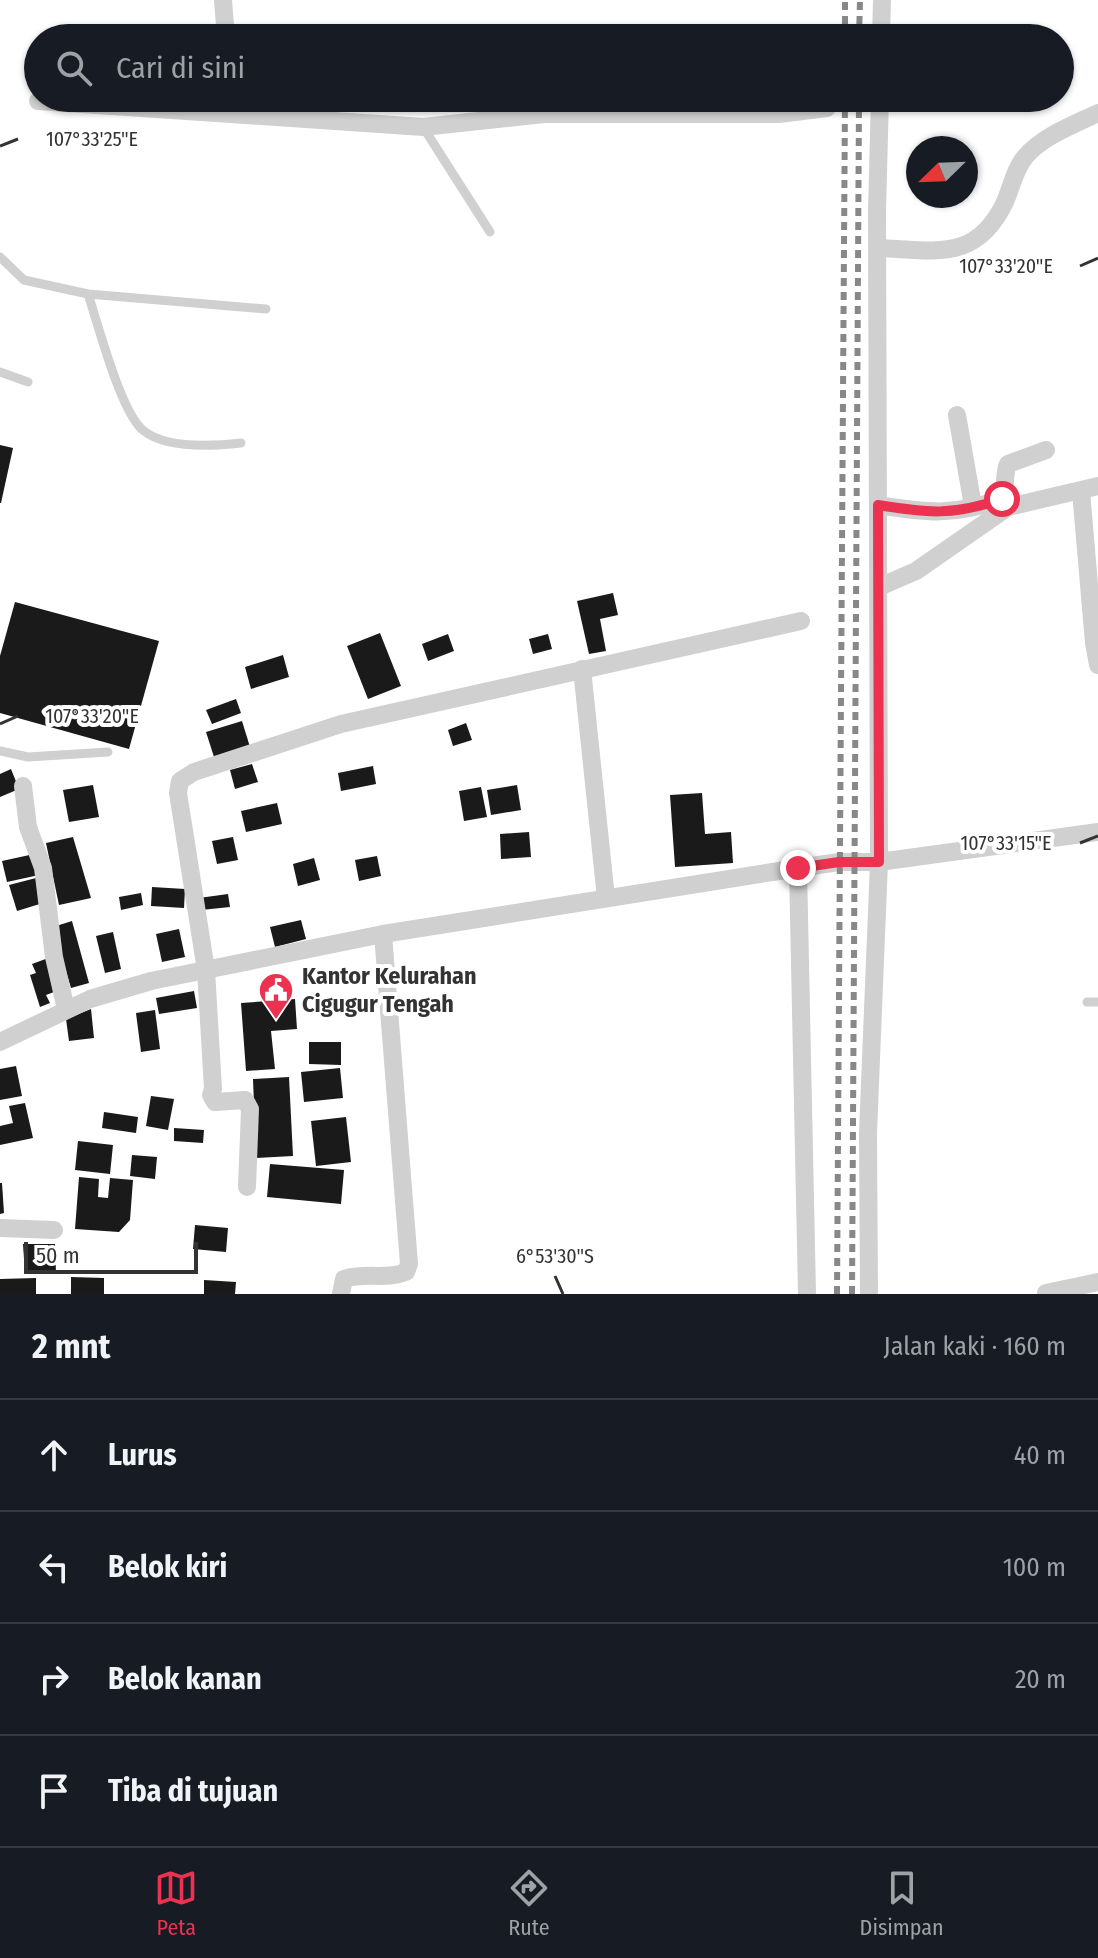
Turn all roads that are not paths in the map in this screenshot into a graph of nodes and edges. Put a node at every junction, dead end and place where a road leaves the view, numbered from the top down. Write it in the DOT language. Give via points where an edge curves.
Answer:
graph roads {
  1 [pos="223,0"];
  2 [pos="882,0"];
  3 [pos="225,24"];
  4 [pos="881,24"];
  5 [pos="289,112"];
  6 [pos="795,112"];
  7 [pos="880,112"];
  8 [pos="1098,113"];
  9 [pos="423,127"];
  10 [pos="490,232"];
  11 [pos="878,248"];
  12 [pos="0,257"];
  13 [pos="88,294"];
  14 [pos="266,309"];
  15 [pos="0,372"];
  16 [pos="28,382"];
  17 [pos="957,415"];
  18 [pos="241,443"];
  19 [pos="1046,450"];
  20 [pos="1089,489"];
  21 [pos="878,505"];
  22 [pos="973,506"];
  23 [pos="879,587"];
  24 [pos="801,621"];
  25 [pos="1098,665"];
  26 [pos="582,669"];
  27 [pos="0,751"];
  28 [pos="108,752"];
  29 [pos="23,786"];
  30 [pos="1098,832"];
  31 [pos="879,862"];
  32 [pos="798,868"];
  33 [pos="606,898"];
  34 [pos="383,934"];
  35 [pos="206,970"];
  36 [pos="66,1009"];
  37 [pos="0,1042"];
  38 [pos="247,1187"];
  39 [pos="0,1228"];
  40 [pos="54,1230"];
  41 [pos="1098,1282"];
  42 [pos="1046,1293"];
  43 [pos="341,1294"];
  44 [pos="807,1294"];
  45 [pos="869,1294"];
  1 -- 3 [label="street"];
  2 -- 4 [label="street"];
  5 -- 9 [label="street"];
  6 -- 9 [label="street" via="544,114"];
  7 -- 11 [label="street"];
  8 -- 11 [label="street" via="1038,143 1022,160 996,220 979,237 951,251"];
  9 -- 10 [label="lane"];
  11 -- 21 [label="street"];
  12 -- 13 [label="lane" via="24,280"];
  13 -- 14 [label="lane"];
  13 -- 18 [label="lane" via="137,425 173,442"];
  15 -- 16 [label="lane"];
  17 -- 22 [label="street"];
  19 -- 22 [label="street" via="1008,464 1002,499"];
  20 -- 23 [label="street" via="1008,507 916,571"];
  20 -- 25 [label="street"];
  21 -- 22 [label="street" via="931,513"];
  21 -- 23 [label="street"];
  23 -- 31 [label="street"];
  24 -- 26 [label="street"];
  26 -- 33 [label="street"];
  26 -- 35 [label="street" via="341,724 180,781"];
  27 -- 28 [label="lane" via="28,757"];
  29 -- 36 [label="street" via="28,827 43,868"];
  30 -- 31 [label="street"];
  31 -- 32 [label="street"];
  31 -- 45 [label="street" via="868,1133"];
  32 -- 33 [label="street"];
  32 -- 44 [label="street"];
  33 -- 34 [label="street"];
  34 -- 35 [label="street"];
  34 -- 43 [label="street" via="409,1264 397,1275 344,1279"];
  35 -- 36 [label="street" via="151,981"];
  35 -- 38 [label="street" via="211,1099 245,1100 250,1109"];
  36 -- 37 [label="street"];
  39 -- 40 [label="street"];
  41 -- 42 [label="street"];
}
